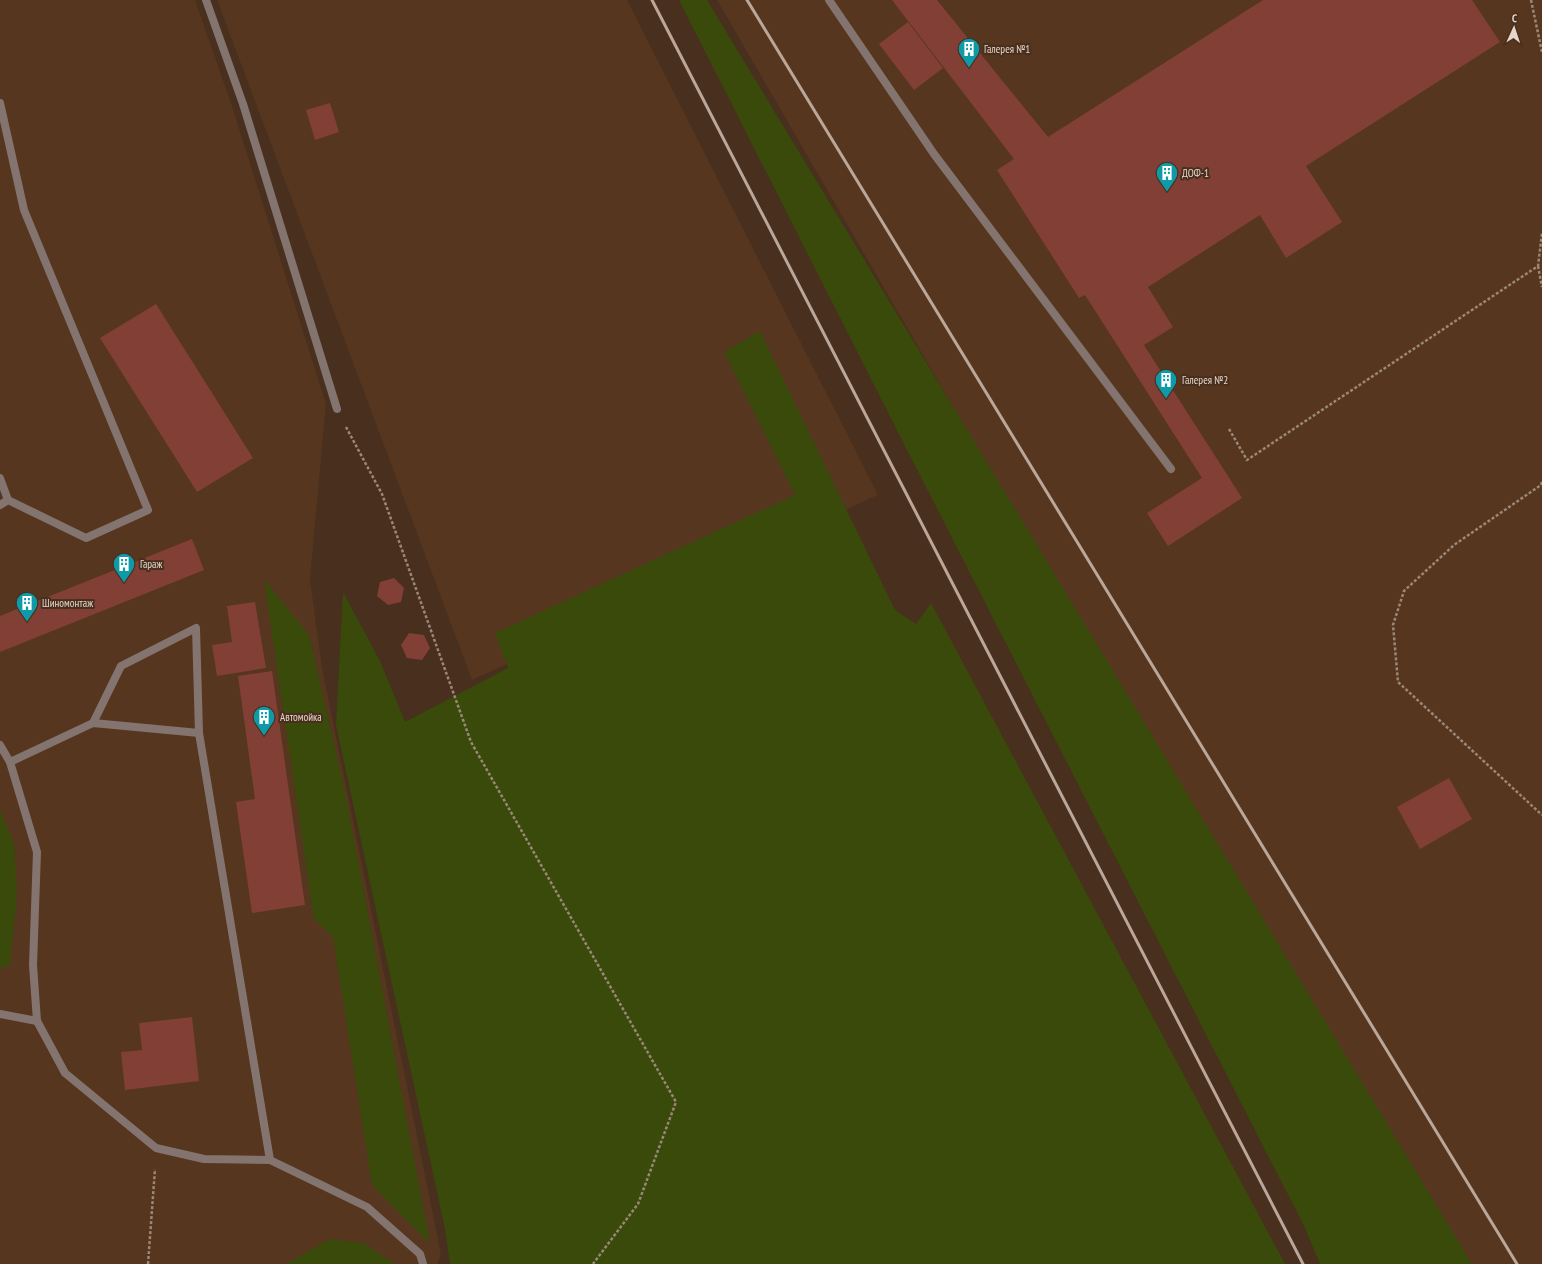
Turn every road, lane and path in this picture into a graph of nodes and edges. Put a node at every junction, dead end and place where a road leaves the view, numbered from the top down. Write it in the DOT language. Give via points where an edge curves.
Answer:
graph roads {
  1 [pos="206,0"];
  2 [pos="829,0"];
  3 [pos="1531,0"];
  4 [pos="1542,52"];
  5 [pos="0,103"];
  6 [pos="1542,233"];
  7 [pos="1538,266"];
  8 [pos="1542,286"];
  9 [pos="337,409"];
  10 [pos="1229,429"];
  11 [pos="1171,469"];
  12 [pos="0,478"];
  13 [pos="1542,482"];
  14 [pos="8,500"];
  15 [pos="0,506"];
  16 [pos="93,723"];
  17 [pos="200,733"];
  18 [pos="0,745"];
  19 [pos="10,762"];
  20 [pos="1542,815"];
  21 [pos="0,1014"];
  22 [pos="37,1021"];
  23 [pos="156,1148"];
  24 [pos="270,1160"];
  25 [pos="148,1264"];
  26 [pos="423,1264"];
  27 [pos="593,1264"];
  1 -- 9 [label="lane" via="243,104"];
  2 -- 11 [label="lane" via="934,154"];
  3 -- 4 [label="path"];
  5 -- 14 [label="lane" via="24,210 148,510 86,538"];
  6 -- 7 [label="path"];
  7 -- 8 [label="path"];
  7 -- 10 [label="path" via="1247,460"];
  9 -- 27 [label="path" via="382,494 471,742 676,1102 638,1204"];
  12 -- 14 [label="lane"];
  13 -- 20 [label="path" via="1454,545 1404,591 1393,625 1398,682"];
  14 -- 15 [label="lane"];
  16 -- 17 [label="lane"];
  16 -- 17 [label="lane" via="121,666 196,628"];
  16 -- 19 [label="lane"];
  17 -- 24 [label="lane"];
  18 -- 19 [label="lane"];
  19 -- 22 [label="lane" via="37,852 33,965"];
  21 -- 22 [label="lane"];
  22 -- 23 [label="lane" via="65,1073"];
  23 -- 24 [label="lane" via="204,1159"];
  23 -- 25 [label="path"];
  24 -- 26 [label="lane" via="367,1207 420,1254"];
}
